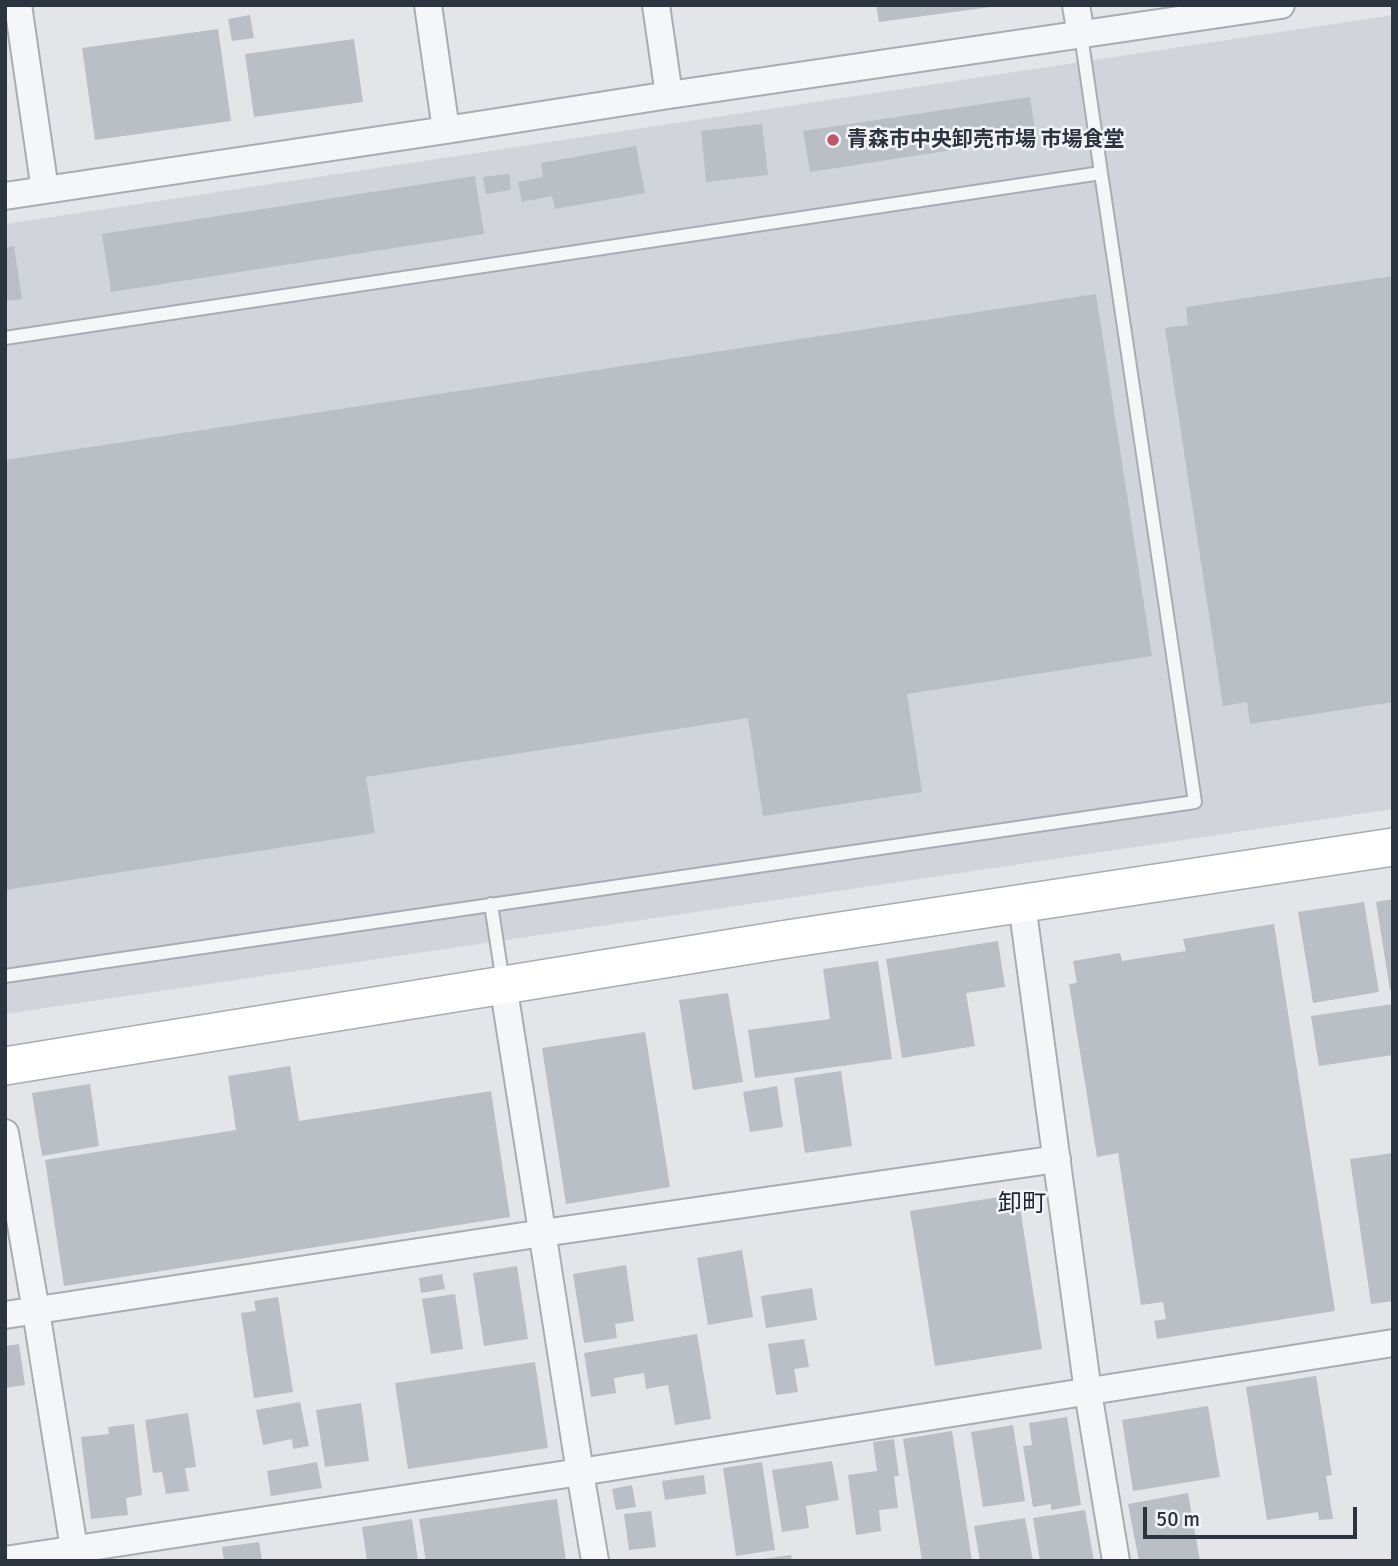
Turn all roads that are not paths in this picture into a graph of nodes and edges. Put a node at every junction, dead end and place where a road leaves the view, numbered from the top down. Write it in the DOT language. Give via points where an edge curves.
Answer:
graph roads {
  1 [pos="18,5"];
  2 [pos="428,5"];
  3 [pos="656,5"];
  4 [pos="1076,5"];
  5 [pos="1281,5"];
  6 [pos="1081,35"];
  7 [pos="669,95"];
  8 [pos="446,130"];
  9 [pos="1101,173"];
  10 [pos="45,190"];
  11 [pos="5,196"];
  12 [pos="5,338"];
  13 [pos="1393,847"];
  14 [pos="491,904"];
  15 [pos="1022,904"];
  16 [pos="5,976"];
  17 [pos="503,984"];
  18 [pos="5,1066"];
  19 [pos="5,1133"];
  20 [pos="1057,1159"];
  21 [pos="543,1233"];
  22 [pos="36,1311"];
  23 [pos="5,1315"];
  24 [pos="1393,1343"];
  25 [pos="1088,1392"];
  26 [pos="580,1472"];
  27 [pos="75,1556"];
  28 [pos="5,1560"];
  29 [pos="595,1561"];
  30 [pos="1116,1561"];
  1 -- 10 [label="street"];
  2 -- 8 [label="street"];
  3 -- 7 [label="street"];
  4 -- 6 [label="street"];
  5 -- 6 [label="street"];
  6 -- 7 [label="street"];
  6 -- 9 [label="lane"];
  7 -- 8 [label="street"];
  8 -- 10 [label="street"];
  9 -- 12 [label="lane"];
  9 -- 14 [label="lane" via="1195,802"];
  10 -- 11 [label="street"];
  13 -- 15 [label="street"];
  14 -- 16 [label="lane"];
  14 -- 17 [label="lane"];
  15 -- 17 [label="street"];
  15 -- 20 [label="street"];
  17 -- 18 [label="street"];
  17 -- 21 [label="street"];
  19 -- 22 [label="street"];
  20 -- 21 [label="street"];
  20 -- 25 [label="street"];
  21 -- 22 [label="street"];
  21 -- 26 [label="street"];
  22 -- 23 [label="street"];
  22 -- 27 [label="street"];
  24 -- 25 [label="street"];
  25 -- 26 [label="street"];
  25 -- 30 [label="street"];
  26 -- 27 [label="street"];
  26 -- 29 [label="street"];
  27 -- 28 [label="street"];
}
